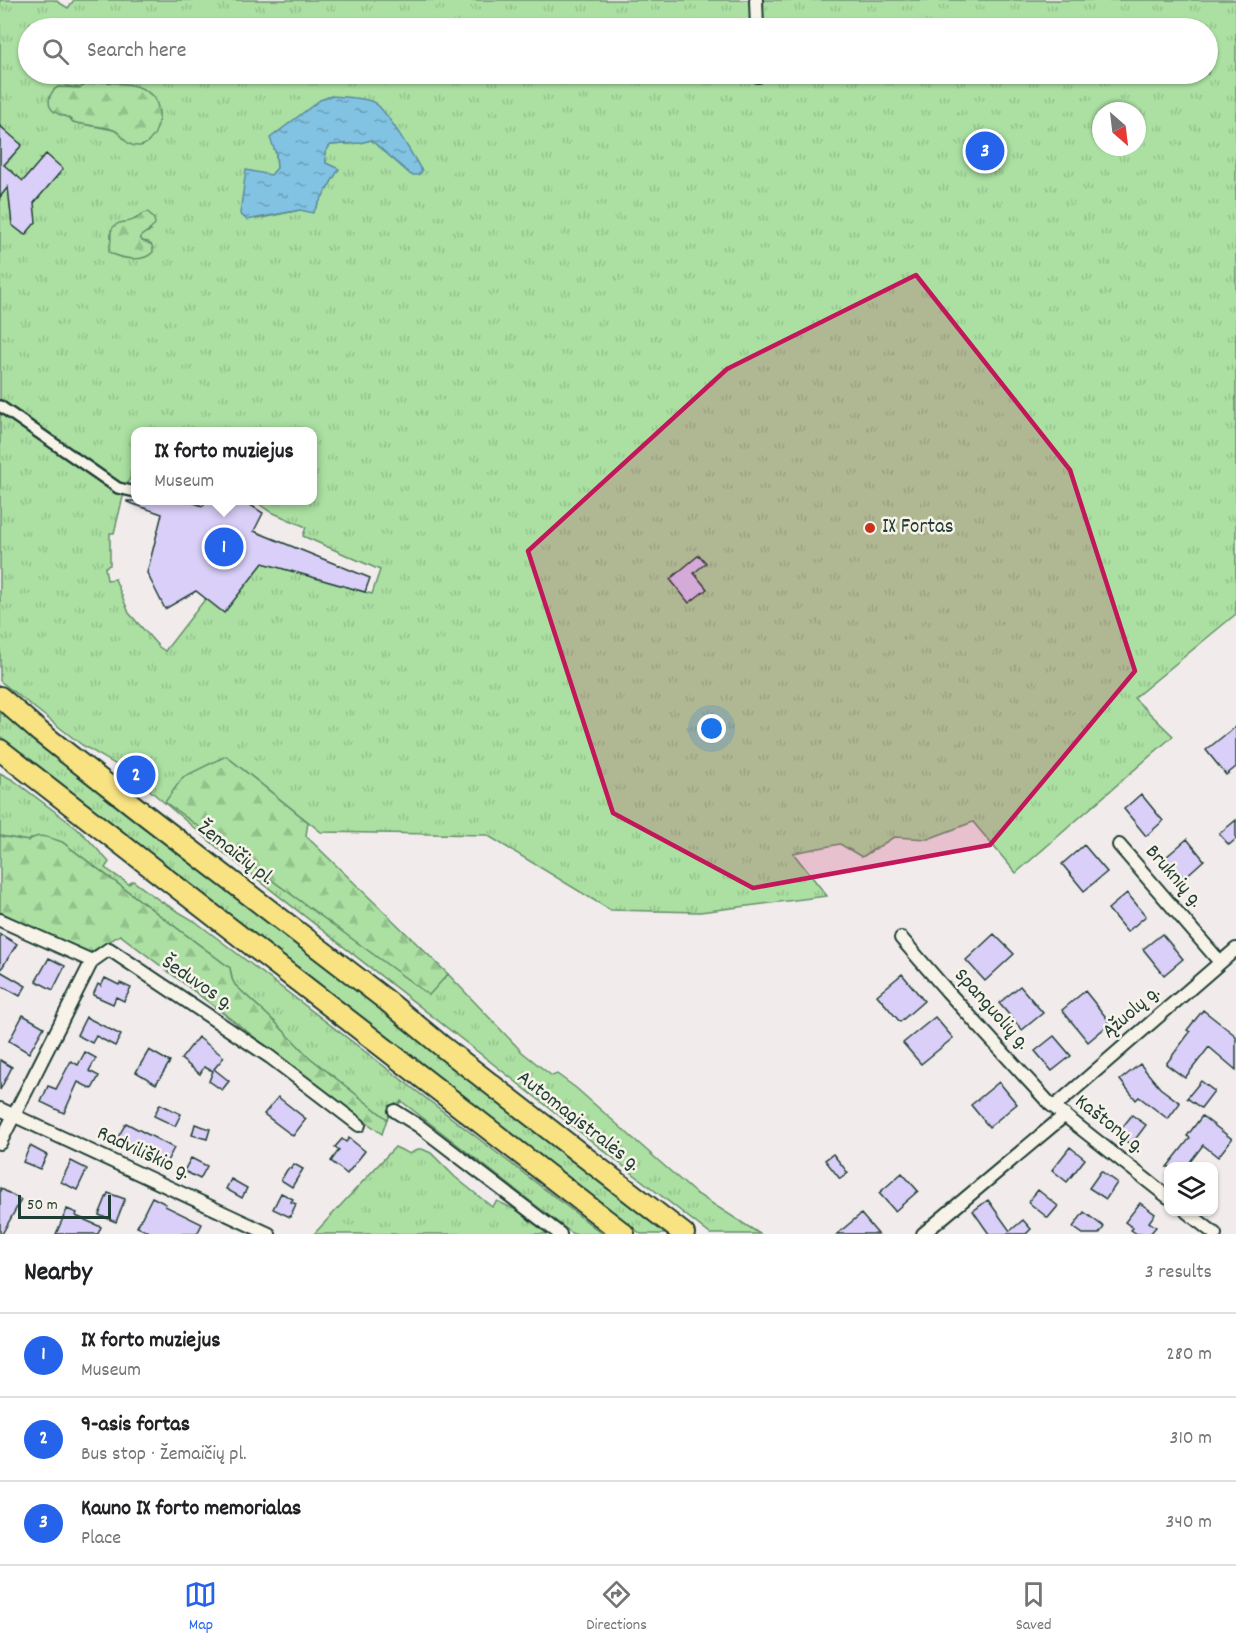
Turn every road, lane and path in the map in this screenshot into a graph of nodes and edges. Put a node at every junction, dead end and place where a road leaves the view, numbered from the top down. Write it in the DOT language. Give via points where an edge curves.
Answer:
graph roads {
  1 [pos="756,0"];
  2 [pos="757,18"];
  3 [pos="0,406"];
  4 [pos="131,491"];
  5 [pos="0,697"];
  6 [pos="0,750"];
  7 [pos="0,765"];
  8 [pos="60,796"];
  9 [pos="1119,845"];
  10 [pos="0,920"];
  11 [pos="901,938"];
  12 [pos="1236,949"];
  13 [pos="92,961"];
  14 [pos="1221,962"];
  15 [pos="443,1047"];
  16 [pos="1054,1107"];
  17 [pos="0,1109"];
  18 [pos="395,1110"];
  19 [pos="1065,1115"];
  20 [pos="14,1116"];
  21 [pos="359,1125"];
  22 [pos="0,1143"];
  23 [pos="1164,1194"];
  24 [pos="1192,1216"];
  25 [pos="269,1234"];
  26 [pos="560,1234"];
  27 [pos="624,1234"];
  28 [pos="684,1234"];
  29 [pos="923,1234"];
  30 [pos="1215,1234"];
  1 -- 2 [label="street"];
  3 -- 4 [label="street" via="118,488"];
  5 -- 15 [label="highway, Žemaičių pl."];
  6 -- 8 [label="highway"];
  7 -- 8 [label="highway"];
  8 -- 27 [label="highway"];
  9 -- 14 [label="street, Bruknių g."];
  10 -- 13 [label="street"];
  11 -- 16 [label="street, Spanguolių g."];
  12 -- 14 [label="street, Ąžuolų g."];
  13 -- 20 [label="street"];
  13 -- 21 [label="street, Šeduvos g." via="109,949 270,1057"];
  14 -- 16 [label="street, Ąžuolų g."];
  15 -- 28 [label="highway, Automagistralės g."];
  16 -- 19 [label="street, Kaštonų g."];
  17 -- 20 [label="street, Radviliškio g."];
  18 -- 26 [label="street"];
  19 -- 23 [label="street, Kaštonų g."];
  19 -- 29 [label="street"];
  20 -- 22 [label="street"];
  20 -- 25 [label="street, Radviliškio g."];
  24 -- 30 [label="street"];
}
